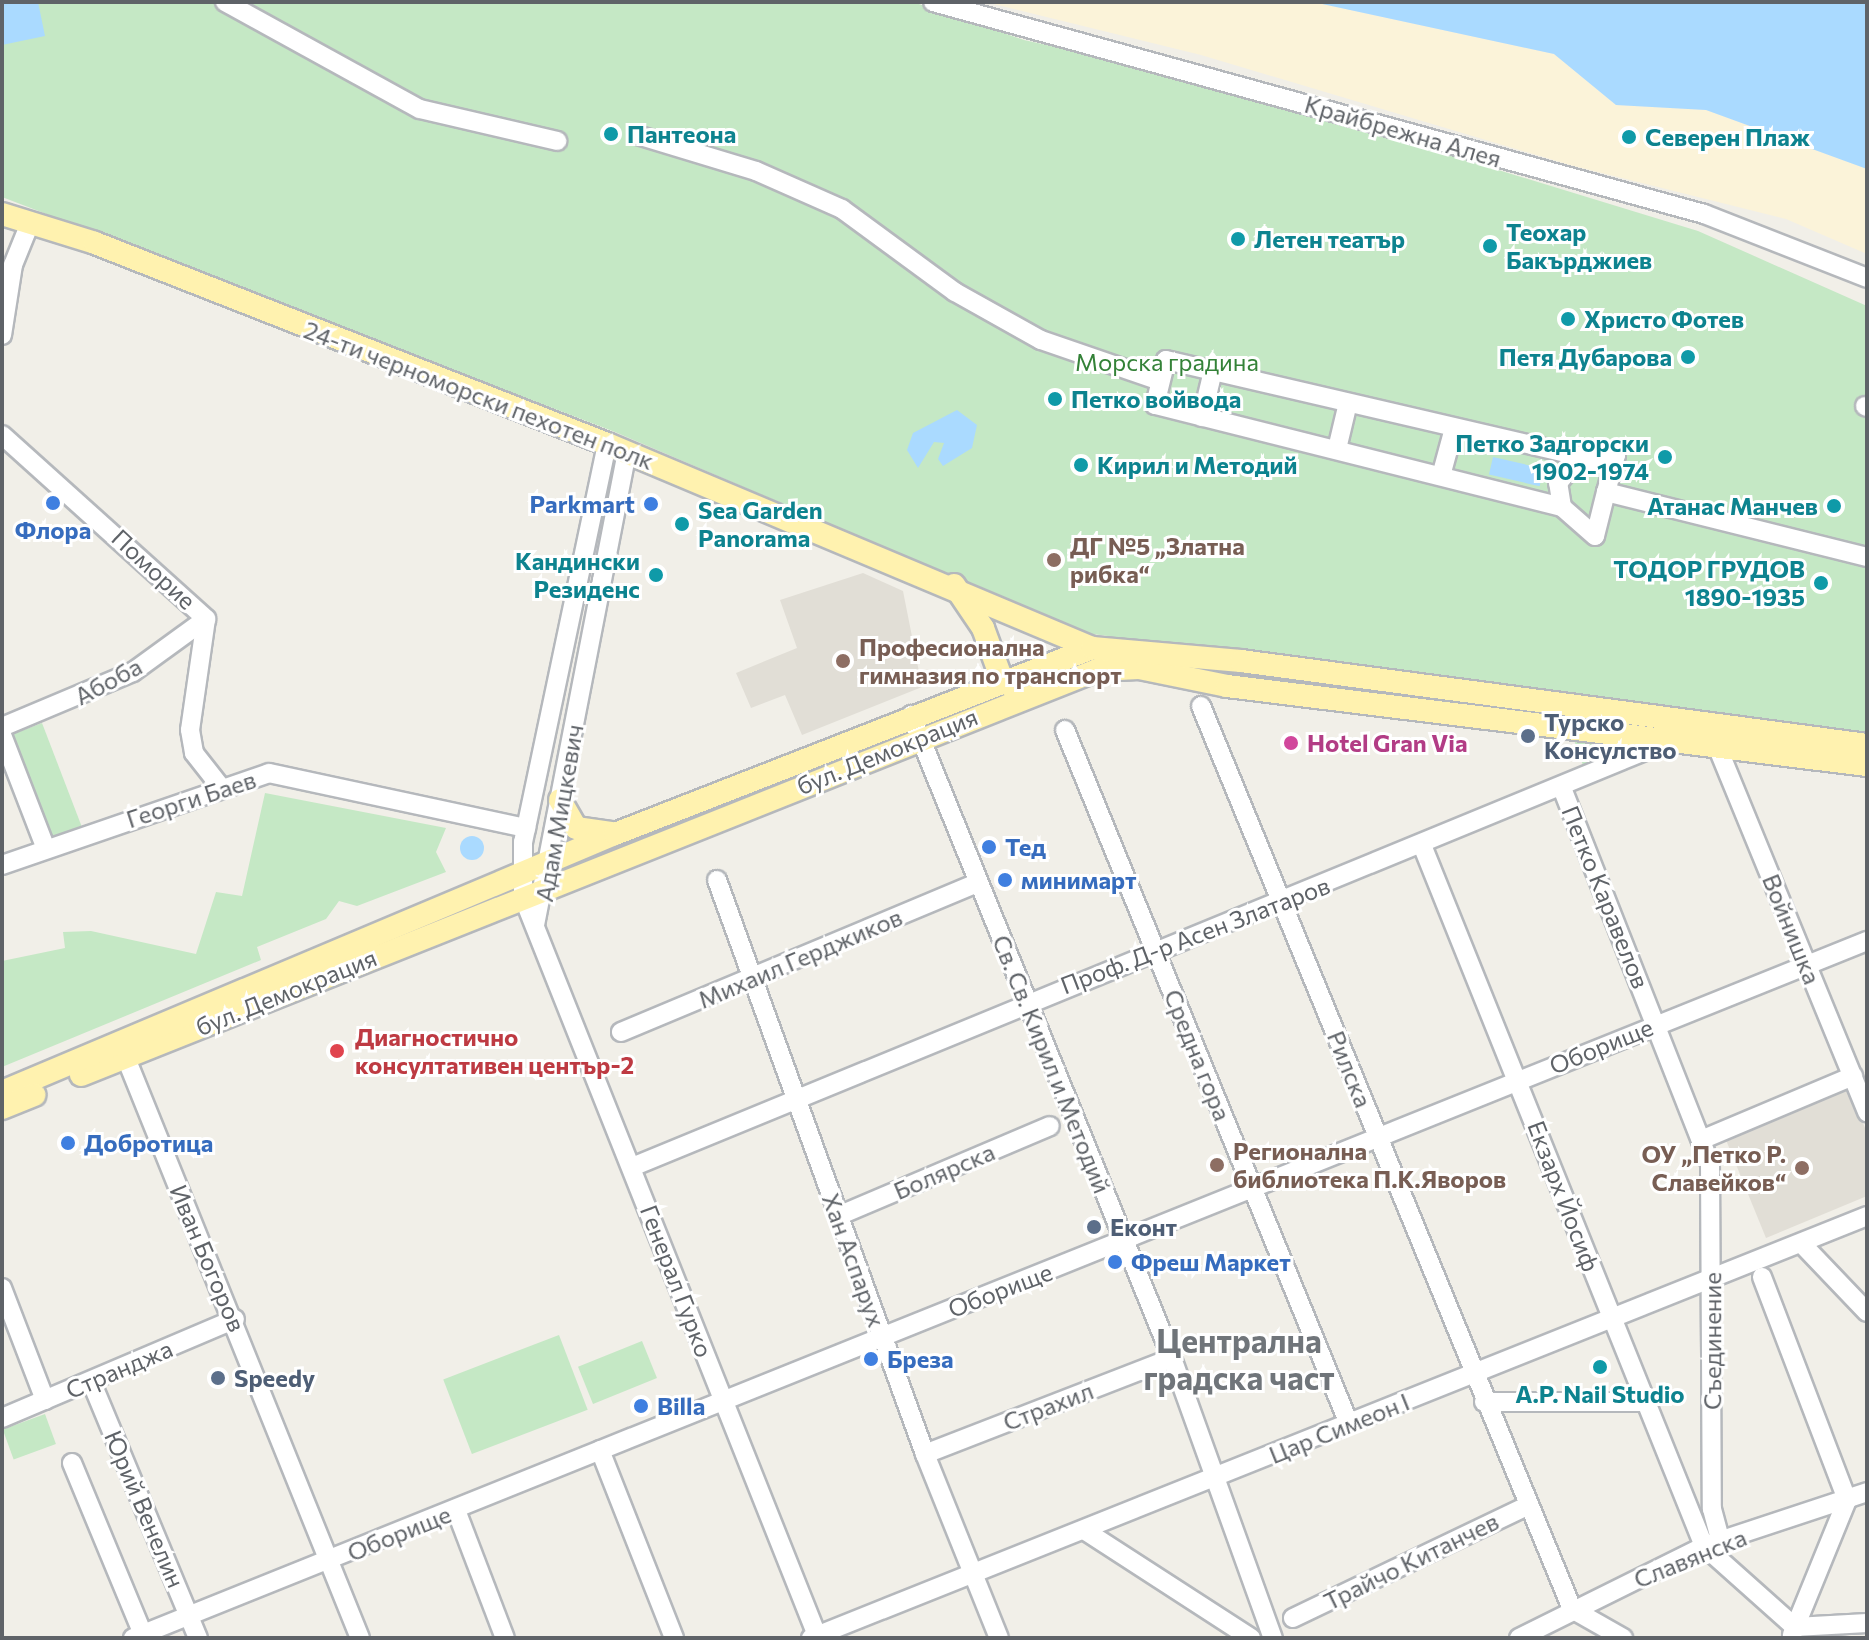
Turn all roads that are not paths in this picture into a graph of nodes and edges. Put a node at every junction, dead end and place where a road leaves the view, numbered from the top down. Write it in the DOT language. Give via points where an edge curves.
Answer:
graph roads {
  1 [pos="225,2"];
  2 [pos="933,2"];
  3 [pos="637,135"];
  4 [pos="557,141"];
  5 [pos="2,214"];
  6 [pos="30,223"];
  7 [pos="1867,278"];
  8 [pos="2,335"];
  9 [pos="1213,371"];
  10 [pos="1160,381"];
  11 [pos="1348,403"];
  12 [pos="1202,417"];
  13 [pos="1454,428"];
  14 [pos="2,435"];
  15 [pos="617,448"];
  16 [pos="1337,449"];
  17 [pos="1590,459"];
  18 [pos="1441,476"];
  19 [pos="1606,492"];
  20 [pos="1562,507"];
  21 [pos="1867,557"];
  22 [pos="953,584"];
  23 [pos="206,619"];
  24 [pos="1092,648"];
  25 [pos="1002,680"];
  26 [pos="1030,694"];
  27 [pos="1201,706"];
  28 [pos="915,725"];
  29 [pos="2,727"];
  30 [pos="1065,730"];
  31 [pos="2,735"];
  32 [pos="1670,741"];
  33 [pos="1867,745"];
  34 [pos="1717,746"];
  35 [pos="1867,765"];
  36 [pos="220,786"];
  37 [pos="1562,788"];
  38 [pos="560,800"];
  39 [pos="526,828"];
  40 [pos="615,834"];
  41 [pos="1422,845"];
  42 [pos="46,849"];
  43 [pos="549,863"];
  44 [pos="2,865"];
  45 [pos="522,874"];
  46 [pos="717,880"];
  47 [pos="978,883"];
  48 [pos="546,887"];
  49 [pos="523,897"];
  50 [pos="1282,902"];
  51 [pos="535,925"];
  52 [pos="1867,941"];
  53 [pos="1157,951"];
  54 [pos="1808,966"];
  55 [pos="751,980"];
  56 [pos="1025,1001"];
  57 [pos="1658,1023"];
  58 [pos="621,1032"];
  59 [pos="126,1058"];
  60 [pos="1853,1076"];
  61 [pos="1520,1079"];
  62 [pos="2,1092"];
  63 [pos="794,1098"];
  64 [pos="2,1108"];
  65 [pos="1867,1112"];
  66 [pos="1050,1126"];
  67 [pos="1378,1137"];
  68 [pos="1701,1140"];
  69 [pos="632,1167"];
  70 [pos="1253,1190"];
  71 [pos="838,1216"];
  72 [pos="1867,1216"];
  73 [pos="1125,1241"];
  74 [pos="1802,1244"];
  75 [pos="1762,1277"];
  76 [pos="1712,1280"];
  77 [pos="2,1288"];
  78 [pos="1867,1312"];
  79 [pos="235,1319"];
  80 [pos="1610,1319"];
  81 [pos="882,1336"];
  82 [pos="1172,1358"];
  83 [pos="1471,1374"];
  84 [pos="91,1381"];
  85 [pos="45,1400"];
  86 [pos="724,1400"];
  87 [pos="1484,1402"];
  88 [pos="1644,1402"];
  89 [pos="2,1418"];
  90 [pos="1349,1424"];
  91 [pos="600,1450"];
  92 [pos="925,1454"];
  93 [pos="72,1463"];
  94 [pos="1216,1478"];
  95 [pos="1867,1492"];
  96 [pos="1847,1500"];
  97 [pos="1529,1505"];
  98 [pos="456,1510"];
  99 [pos="1084,1530"];
  100 [pos="1712,1544"];
  101 [pos="332,1559"];
  102 [pos="975,1575"];
  103 [pos="1572,1609"];
  104 [pos="190,1615"];
  105 [pos="1293,1618"];
  106 [pos="1867,1623"];
  107 [pos="1793,1633"];
  108 [pos="138,1636"];
  109 [pos="1262,1636"];
  110 [pos="815,1637"];
  111 [pos="198,1638"];
  112 [pos="360,1638"];
  113 [pos="505,1638"];
  114 [pos="674,1638"];
  115 [pos="999,1638"];
  116 [pos="1519,1638"];
  117 [pos="1623,1638"];
  1 -- 4 [label="street" via="420,109"];
  2 -- 7 [label="street, Крайбрежна Алея" via="1704,214"];
  3 -- 10 [label="street" via="756,171 842,209 955,292 1041,340"];
  5 -- 6 [label="main road, 24-ти черноморски пехотен полк"];
  6 -- 8 [label="street" via="13,265"];
  6 -- 15 [label="main road, 24-ти черноморски пехотен полк"];
  9 -- 10 [label="street" via="1166,360"];
  9 -- 11 [label="street"];
  9 -- 12 [label="street"];
  10 -- 12 [label="street" via="1155,405"];
  11 -- 13 [label="street"];
  11 -- 16 [label="street"];
  12 -- 16 [label="street"];
  13 -- 17 [label="street"];
  13 -- 18 [label="street"];
  14 -- 23 [label="street, Поморие"];
  15 -- 22 [label="main road, 24-ти черноморски пехотен полк"];
  15 -- 38 [label="street, Адам Мицкевич"];
  15 -- 39 [label="street, Адам Мицкевич"];
  16 -- 18 [label="street"];
  17 -- 19 [label="street" via="1616,455"];
  17 -- 20 [label="street" via="1562,475"];
  18 -- 20 [label="street"];
  19 -- 20 [label="street" via="1595,536"];
  19 -- 21 [label="street"];
  22 -- 24 [label="main road, 24-ти черноморски пехотен полк"];
  22 -- 25 [label="main road" via="983,628"];
  23 -- 29 [label="street, Абоба" via="133,672"];
  23 -- 36 [label="street, Поморие" via="190,730 194,753"];
  24 -- 25 [label="main road"];
  24 -- 33 [label="main road" via="1241,661"];
  25 -- 26 [label="main road"];
  25 -- 28 [label="main road, бул. Демокрация" via="955,698"];
  26 -- 28 [label="main road, бул. Демокрация"];
  26 -- 32 [label="main road, бул. Демокрация" via="1097,670 1139,668"];
  27 -- 50 [label="street, Рилска"];
  28 -- 40 [label="main road, бул. Демокрация"];
  28 -- 47 [label="street, Св. Св. Кирил и Методий"];
  28 -- 48 [label="main road, бул. Демокрация"];
  30 -- 53 [label="street, Средна гора"];
  31 -- 42 [label="street"];
  32 -- 34 [label="main road, бул. Демокрация"];
  32 -- 37 [label="street, Проф. Д-р Асен Златаров"];
  34 -- 35 [label="main road, бул. Демокрация"];
  34 -- 54 [label="street, Войнишка"];
  36 -- 39 [label="street, Георги Баев" via="269,773"];
  36 -- 42 [label="street, Георги Баев"];
  37 -- 41 [label="street, Проф. Д-р Асен Златаров"];
  37 -- 57 [label="street, Петко Каравелов"];
  38 -- 40 [label="main road" via="576,828"];
  38 -- 43 [label="street, Адам Мицкевич"];
  39 -- 45 [label="street, Адам Мицкевич"];
  40 -- 43 [label="main road, бул. Демокрация"];
  41 -- 50 [label="street, Проф. Д-р Асен Златаров"];
  41 -- 61 [label="street, Екзарх Йосиф"];
  42 -- 44 [label="street, Георги Баев"];
  43 -- 45 [label="main road, бул. Демокрация"];
  43 -- 48 [label="street, Адам Мицкевич"];
  45 -- 49 [label="street, Адам Мицкевич"];
  45 -- 62 [label="main road, бул. Демокрация"];
  46 -- 55 [label="street, Хан Аспарух"];
  47 -- 55 [label="street, Михаил Герджиков"];
  47 -- 56 [label="street, Св. Св. Кирил и Методий"];
  48 -- 49 [label="main road, бул. Демокрация"];
  48 -- 51 [label="street, Адам Мицкевич"];
  49 -- 51 [label="street, Адам Мицкевич"];
  49 -- 59 [label="main road, бул. Демокрация"];
  50 -- 53 [label="street, Проф. Д-р Асен Златаров"];
  50 -- 67 [label="street, Рилска"];
  51 -- 69 [label="street, Генерал Гурко"];
  52 -- 54 [label="street, Оборище"];
  53 -- 56 [label="street, Проф. Д-р Асен Златаров"];
  53 -- 70 [label="street, Средна гора"];
  54 -- 57 [label="street, Оборище"];
  54 -- 60 [label="street, Войнишка"];
  55 -- 58 [label="street, Михаил Герджиков"];
  55 -- 63 [label="street, Хан Аспарух"];
  56 -- 63 [label="street, Проф. Д-р Асен Златаров"];
  56 -- 73 [label="street, Св. Св. Кирил и Методий"];
  57 -- 61 [label="street, Оборище"];
  57 -- 68 [label="street, Петко Каравелов"];
  59 -- 64 [label="main road, бул. Демокрация"];
  59 -- 79 [label="street, Иван Богоров"];
  60 -- 65 [label="street, Войнишка"];
  60 -- 68 [label="street"];
  61 -- 67 [label="street, Оборище"];
  61 -- 80 [label="street, Екзарх Йосиф"];
  63 -- 69 [label="street, Проф. Д-р Асен Златаров"];
  63 -- 71 [label="street, Хан Аспарух"];
  66 -- 71 [label="street, Болярска"];
  67 -- 70 [label="street, Оборище"];
  67 -- 83 [label="street, Рилска"];
  68 -- 76 [label="street, Съединение" via="1710,1163"];
  69 -- 86 [label="street, Генерал Гурко"];
  70 -- 73 [label="street, Оборище"];
  70 -- 90 [label="street, Средна гора"];
  71 -- 81 [label="street, Хан Аспарух"];
  72 -- 74 [label="street, Цар Симеон I"];
  73 -- 81 [label="street, Оборище"];
  73 -- 82 [label="street, Св. Св. Кирил и Методий"];
  74 -- 76 [label="street, Цар Симеон I"];
  74 -- 78 [label="street"];
  75 -- 96 [label="street"];
  76 -- 80 [label="street, Цар Симеон I"];
  76 -- 100 [label="street, Съединение"];
  77 -- 85 [label="street"];
  79 -- 84 [label="street, Странджа"];
  79 -- 101 [label="street, Иван Богоров"];
  80 -- 83 [label="street, Цар Симеон I"];
  80 -- 88 [label="street, Екзарх Йосиф"];
  81 -- 86 [label="street, Оборище"];
  81 -- 92 [label="street, Хан Аспарух"];
  82 -- 92 [label="street, Страхил"];
  82 -- 94 [label="street, Св. Св. Кирил и Методий"];
  83 -- 87 [label="street, Рилска"];
  83 -- 90 [label="street, Цар Симеон I"];
  84 -- 85 [label="street, Странджа"];
  84 -- 104 [label="street, Юрий Венелин"];
  85 -- 89 [label="street, Странджа"];
  86 -- 91 [label="street, Оборище"];
  86 -- 110 [label="street, Генерал Гурко"];
  87 -- 88 [label="street"];
  87 -- 97 [label="street, Рилска"];
  88 -- 100 [label="street, Екзарх Йосиф"];
  90 -- 94 [label="street, Цар Симеон I"];
  91 -- 98 [label="street, Оборище"];
  91 -- 114 [label="street"];
  92 -- 102 [label="street, Хан Аспарух"];
  93 -- 108 [label="street, Юрий Венелин"];
  94 -- 99 [label="street, Цар Симеон I"];
  94 -- 109 [label="street, Св. Св. Кирил и Методий"];
  95 -- 96 [label="street, Славянска"];
  96 -- 100 [label="street, Славянска"];
  96 -- 107 [label="street"];
  97 -- 103 [label="street, Рилска"];
  97 -- 105 [label="street, Трайчо Китанчев"];
  98 -- 101 [label="street, Оборище"];
  98 -- 113 [label="street"];
  99 -- 102 [label="street, Цар Симеон I"];
  99 -- 109 [label="street"];
  100 -- 103 [label="street, Славянска"];
  100 -- 107 [label="street"];
  101 -- 104 [label="street, Оборище"];
  101 -- 112 [label="street, Иван Богоров"];
  102 -- 110 [label="street, Цар Симеон I"];
  102 -- 115 [label="street, Хан Аспарух"];
  103 -- 116 [label="street, Славянска"];
  103 -- 117 [label="street"];
  104 -- 108 [label="street, Оборище"];
  104 -- 111 [label="street, Юрий Венелин"];
  106 -- 107 [label="street"];
}
